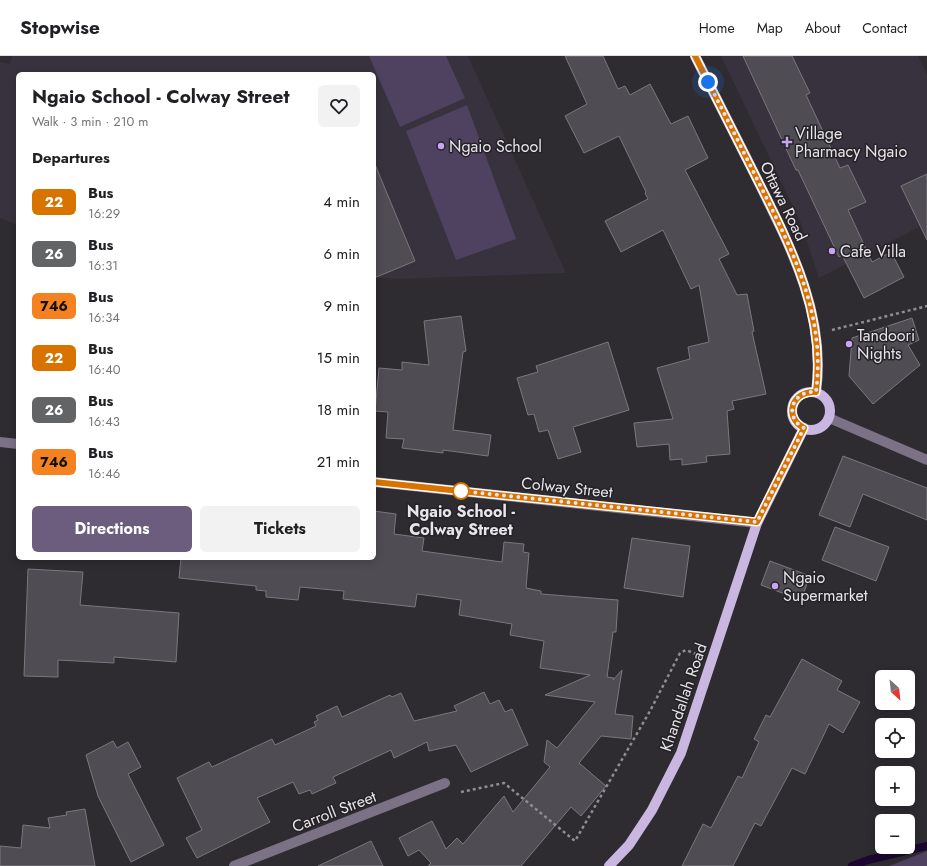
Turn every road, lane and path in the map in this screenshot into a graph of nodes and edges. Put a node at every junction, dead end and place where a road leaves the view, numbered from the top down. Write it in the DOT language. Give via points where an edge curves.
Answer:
graph roads {
  1 [pos="695,56"];
  2 [pos="927,306"];
  3 [pos="817,334"];
  4 [pos="816,392"];
  5 [pos="829,418"];
  6 [pos="804,428"];
  7 [pos="0,442"];
  8 [pos="16,444"];
  9 [pos="927,460"];
  10 [pos="376,482"];
  11 [pos="757,522"];
  12 [pos="712,660"];
  13 [pos="445,783"];
  14 [pos="234,866"];
  15 [pos="609,866"];
  1 -- 3 [label="main road, Ottawa Road" via="793,252 810,302"];
  2 -- 3 [label="path"];
  3 -- 4 [label="main road, Ottawa Road"];
  4 -- 5 [label="main road" via="827,399 830,405"];
  4 -- 6 [label="main road" via="803,393 794,402 792,415"];
  5 -- 6 [label="main road" via="821,427"];
  5 -- 9 [label="street"];
  6 -- 11 [label="main road"];
  7 -- 8 [label="street"];
  10 -- 11 [label="street, Colway Street"];
  11 -- 12 [label="main road, Khandallah Road"];
  12 -- 13 [label="path" via="686,650 680,653 650,711 575,841 504,783 463,793"];
  12 -- 15 [label="main road, Khandallah Road" via="681,753 652,810 629,845"];
  13 -- 14 [label="street, Carroll Street"];
}
